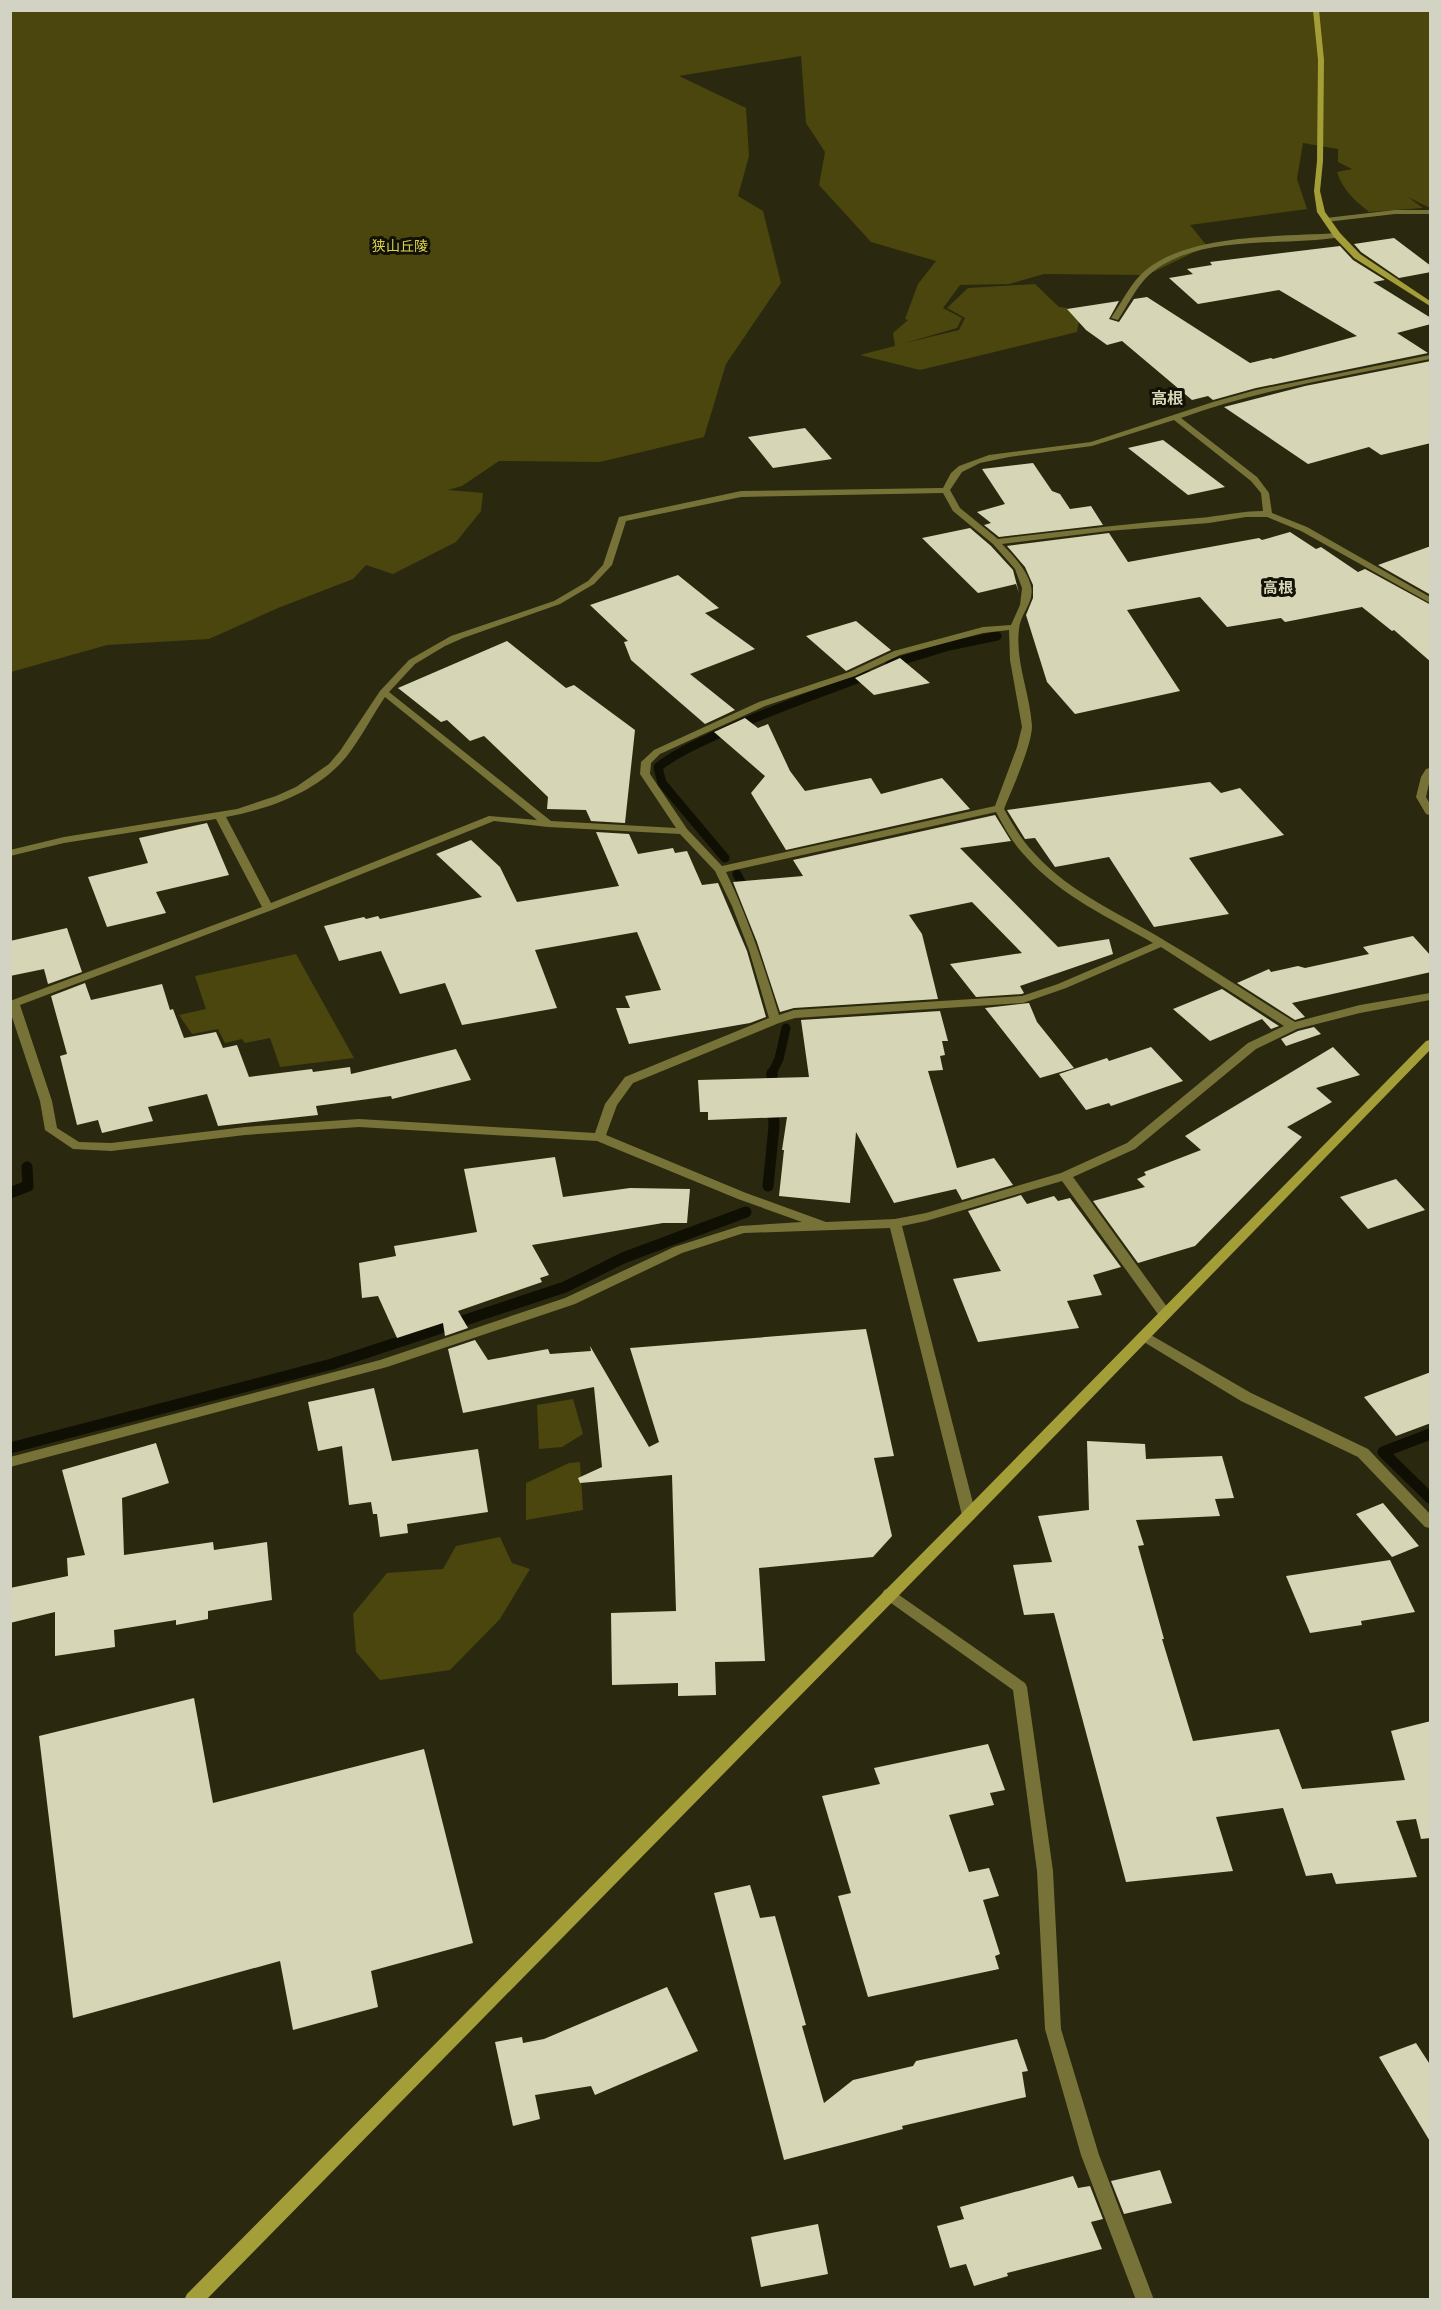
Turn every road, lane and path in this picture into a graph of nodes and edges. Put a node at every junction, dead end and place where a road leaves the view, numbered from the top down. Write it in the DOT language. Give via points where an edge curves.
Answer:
graph roads {
  1 [pos="1316,10"];
  2 [pos="1431,212"];
  3 [pos="1326,220"];
  4 [pos="1337,235"];
  5 [pos="1431,304"];
  6 [pos="1115,318"];
  7 [pos="1431,357"];
  8 [pos="1176,418"];
  9 [pos="946,490"];
  10 [pos="1268,514"];
  11 [pos="996,542"];
  12 [pos="1431,600"];
  13 [pos="1014,627"];
  14 [pos="385,693"];
  15 [pos="1431,771"];
  16 [pos="999,809"];
  17 [pos="1431,812"];
  18 [pos="220,816"];
  19 [pos="548,824"];
  20 [pos="683,831"];
  21 [pos="10,853"];
  22 [pos="720,870"];
  23 [pos="268,908"];
  24 [pos="1162,944"];
  25 [pos="1431,997"];
  26 [pos="12,1005"];
  27 [pos="775,1020"];
  28 [pos="1293,1026"];
  29 [pos="1431,1044"];
  30 [pos="599,1137"];
  31 [pos="1065,1176"];
  32 [pos="895,1223"];
  33 [pos="825,1226"];
  34 [pos="1165,1314"];
  35 [pos="1144,1336"];
  36 [pos="10,1462"];
  37 [pos="969,1515"];
  38 [pos="1431,1522"];
  39 [pos="890,1594"];
  40 [pos="193,2300"];
  41 [pos="1145,2300"];
  1 -- 3 [label="street" via="1322,60 1317,191"];
  2 -- 3 [label="street"];
  3 -- 4 [label="street"];
  4 -- 5 [label="street" via="1357,256"];
  4 -- 6 [label="street" via="1191,251 1154,267"];
  7 -- 8 [label="street" via="1284,385"];
  8 -- 9 [label="street" via="1090,444 977,463 960,469"];
  8 -- 10 [label="street" via="1254,478 1265,493"];
  9 -- 11 [label="street" via="956,509"];
  9 -- 14 [label="street" via="741,494 622,519 606,569 588,586 567,599 448,642 402,670"];
  10 -- 11 [label="street"];
  10 -- 12 [label="street" via="1304,529"];
  11 -- 13 [label="street" via="1019,568 1027,588 1025,605"];
  13 -- 16 [label="street" via="1015,660 1027,727"];
  13 -- 20 [label="street" via="983,630 897,653 852,674 762,704 657,752 646,762 645,774"];
  14 -- 18 [label="street" via="342,756 322,776 283,797"];
  14 -- 19 [label="street"];
  15 -- 17 [label="street" via="1421,798"];
  16 -- 22 [label="street"];
  16 -- 24 [label="street" via="1009,830 1040,869 1068,890"];
  18 -- 21 [label="street" via="64,840"];
  18 -- 23 [label="street"];
  19 -- 20 [label="street"];
  19 -- 23 [label="street" via="493,818"];
  20 -- 22 [label="street"];
  22 -- 27 [label="street" via="754,950"];
  23 -- 26 [label="street"];
  24 -- 27 [label="street" via="1023,999 794,1014"];
  24 -- 28 [label="street"];
  25 -- 28 [label="street"];
  26 -- 30 [label="street" via="46,1101 51,1130 77,1146 111,1147 245,1131 359,1123"];
  27 -- 30 [label="street" via="629,1080 611,1104"];
  28 -- 31 [label="street" via="1252,1046 1131,1146"];
  29 -- 34 [label="street"];
  30 -- 33 [label="street"];
  31 -- 32 [label="street"];
  31 -- 34 [label="street"];
  32 -- 33 [label="street"];
  32 -- 37 [label="street"];
  33 -- 36 [label="street" via="744,1229 678,1250 570,1302 382,1364"];
  34 -- 35 [label="street"];
  35 -- 37 [label="street"];
  35 -- 38 [label="street" via="1246,1397 1363,1453"];
  37 -- 39 [label="street"];
  39 -- 40 [label="street"];
  39 -- 41 [label="street" via="1020,1687 1045,1871 1053,2029 1089,2155"];
}
